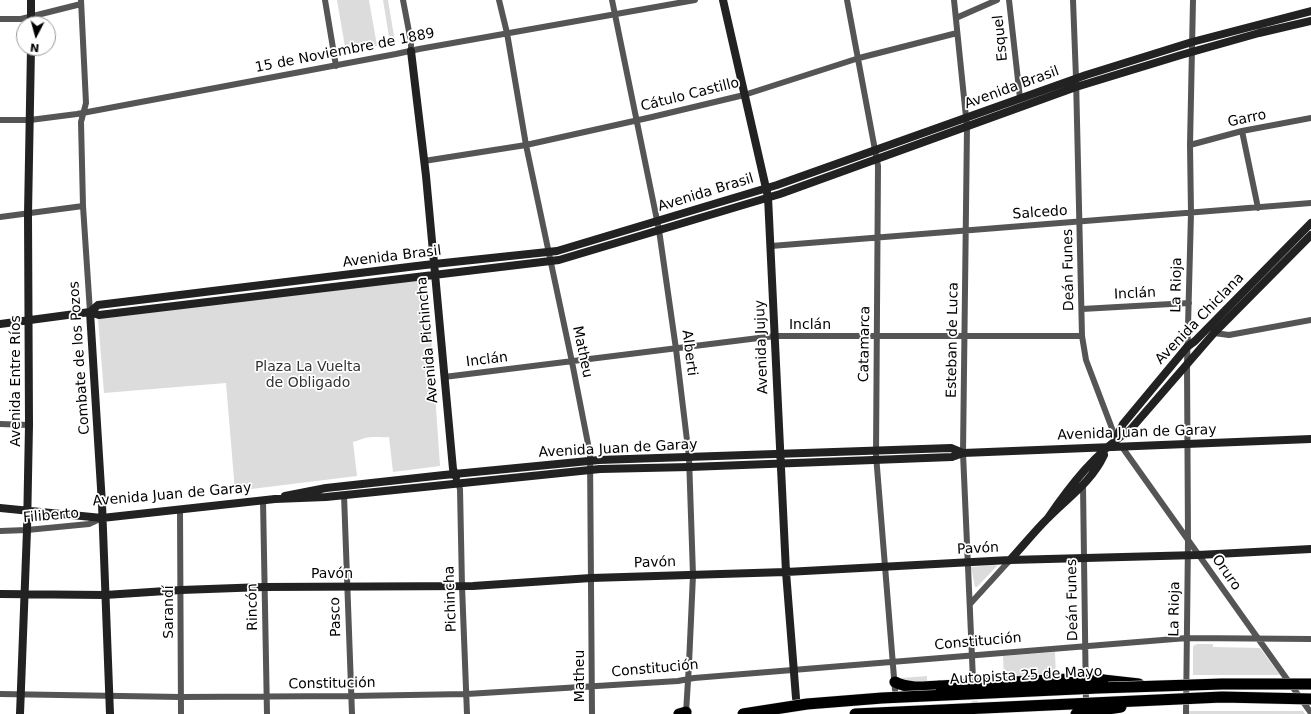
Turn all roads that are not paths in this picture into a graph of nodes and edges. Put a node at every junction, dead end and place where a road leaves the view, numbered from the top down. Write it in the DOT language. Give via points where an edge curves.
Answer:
graph roads {
  1 [pos="31,0"];
  2 [pos="325,0"];
  3 [pos="403,0"];
  4 [pos="499,0"];
  5 [pos="612,0"];
  6 [pos="695,0"];
  7 [pos="723,0"];
  8 [pos="847,0"];
  9 [pos="954,0"];
  10 [pos="997,0"];
  11 [pos="1009,0"];
  12 [pos="1073,0"];
  13 [pos="1193,0"];
  14 [pos="81,2"];
  15 [pos="1311,11"];
  16 [pos="615,14"];
  17 [pos="31,16"];
  18 [pos="44,16"];
  19 [pos="956,18"];
  20 [pos="0,19"];
  21 [pos="16,19"];
  22 [pos="1311,21"];
  23 [pos="507,33"];
  24 [pos="957,33"];
  25 [pos="1192,42"];
  26 [pos="411,51"];
  27 [pos="1192,52"];
  28 [pos="31,56"];
  29 [pos="859,58"];
  30 [pos="336,66"];
  31 [pos="1076,78"];
  32 [pos="1076,87"];
  33 [pos="744,95"];
  34 [pos="1020,98"];
  35 [pos="83,113"];
  36 [pos="966,118"];
  37 [pos="1311,118"];
  38 [pos="0,120"];
  39 [pos="30,120"];
  40 [pos="636,120"];
  41 [pos="967,127"];
  42 [pos="1242,131"];
  43 [pos="526,145"];
  44 [pos="1190,145"];
  45 [pos="876,150"];
  46 [pos="877,159"];
  47 [pos="424,160"];
  48 [pos="766,188"];
  49 [pos="768,197"];
  50 [pos="1311,203"];
  51 [pos="83,206"];
  52 [pos="1258,208"];
  53 [pos="1191,213"];
  54 [pos="28,214"];
  55 [pos="0,217"];
  56 [pos="658,220"];
  57 [pos="1080,222"];
  58 [pos="1311,224"];
  59 [pos="659,230"];
  60 [pos="966,230"];
  61 [pos="1311,235"];
  62 [pos="878,237"];
  63 [pos="771,246"];
  64 [pos="548,253"];
  65 [pos="550,262"];
  66 [pos="435,264"];
  67 [pos="436,274"];
  68 [pos="1189,303"];
  69 [pos="1082,309"];
  70 [pos="90,312"];
  71 [pos="1311,320"];
  72 [pos="30,321"];
  73 [pos="0,324"];
  74 [pos="1214,333"];
  75 [pos="775,336"];
  76 [pos="1082,336"];
  77 [pos="877,337"];
  78 [pos="965,337"];
  79 [pos="1187,347"];
  80 [pos="676,350"];
  81 [pos="572,362"];
  82 [pos="1187,364"];
  83 [pos="444,377"];
  84 [pos="0,424"];
  85 [pos="29,425"];
  86 [pos="1116,439"];
  87 [pos="1311,439"];
  88 [pos="1188,445"];
  89 [pos="1107,447"];
  90 [pos="1122,447"];
  91 [pos="876,450"];
  92 [pos="963,453"];
  93 [pos="780,454"];
  94 [pos="689,457"];
  95 [pos="876,460"];
  96 [pos="591,461"];
  97 [pos="780,464"];
  98 [pos="690,467"];
  99 [pos="591,470"];
  100 [pos="454,474"];
  101 [pos="458,483"];
  102 [pos="1084,485"];
  103 [pos="344,495"];
  104 [pos="275,499"];
  105 [pos="263,500"];
  106 [pos="0,508"];
  107 [pos="180,509"];
  108 [pos="28,510"];
  109 [pos="102,518"];
  110 [pos="1048,518"];
  111 [pos="27,530"];
  112 [pos="0,531"];
  113 [pos="1188,540"];
  114 [pos="1311,549"];
  115 [pos="1198,554"];
  116 [pos="1188,555"];
  117 [pos="1085,557"];
  118 [pos="1010,560"];
  119 [pos="968,563"];
  120 [pos="884,567"];
  121 [pos="786,572"];
  122 [pos="693,575"];
  123 [pos="591,578"];
  124 [pos="462,586"];
  125 [pos="264,587"];
  126 [pos="347,587"];
  127 [pos="181,590"];
  128 [pos="0,594"];
  129 [pos="25,595"];
  130 [pos="105,595"];
  131 [pos="970,604"];
  132 [pos="1187,638"];
  133 [pos="1257,638"];
  134 [pos="1311,640"];
  135 [pos="1086,645"];
  136 [pos="972,654"];
  137 [pos="892,661"];
  138 [pos="794,669"];
  139 [pos="688,679"];
  140 [pos="973,680"];
  141 [pos="1311,684"];
  142 [pos="592,686"];
  143 [pos="895,686"];
  144 [pos="1153,686"];
  145 [pos="0,694"];
  146 [pos="21,694"];
  147 [pos="466,694"];
  148 [pos="109,696"];
  149 [pos="351,696"];
  150 [pos="181,698"];
  151 [pos="267,698"];
  152 [pos="796,698"];
  153 [pos="1311,699"];
  154 [pos="1158,700"];
  155 [pos="683,713"];
  156 [pos="1311,713"];
  157 [pos="20,714"];
  158 [pos="110,714"];
  159 [pos="181,714"];
  160 [pos="267,714"];
  161 [pos="352,714"];
  162 [pos="467,714"];
  163 [pos="592,714"];
  164 [pos="743,714"];
  165 [pos="856,714"];
  166 [pos="1076,714"];
  167 [pos="1086,714"];
  168 [pos="1186,714"];
  1 -- 17 [label="main road"];
  2 -- 30 [label="street"];
  3 -- 26 [label="street"];
  4 -- 23 [label="street, Matheu"];
  5 -- 16 [label="street, Alberti"];
  6 -- 16 [label="street, 15 de Noviembre de 1889"];
  7 -- 33 [label="main road, Avenida Jujuy"];
  8 -- 29 [label="street, Catamarca"];
  9 -- 19 [label="street, Esteban de Luca"];
  10 -- 19 [label="street"];
  11 -- 34 [label="street, Esquel"];
  12 -- 31 [label="street, Deán Funes"];
  13 -- 25 [label="street, La Rioja"];
  14 -- 18 [label="street"];
  14 -- 35 [label="street, Combate de los Pozos" via="86,103"];
  15 -- 25 [label="main road, Avenida Brasil"];
  16 -- 23 [label="street, 15 de Noviembre de 1889"];
  16 -- 40 [label="street, Alberti"];
  19 -- 24 [label="street, Esteban de Luca"];
  20 -- 21 [label="street"];
  22 -- 27 [label="main road, Avenida Brasil"];
  23 -- 26 [label="street, 15 de Noviembre de 1889"];
  23 -- 43 [label="street, Matheu"];
  24 -- 29 [label="street, Cátulo Castillo"];
  24 -- 36 [label="street, Esteban de Luca"];
  25 -- 27 [label="street, La Rioja"];
  25 -- 31 [label="main road, Avenida Brasil"];
  26 -- 30 [label="street, 15 de Noviembre de 1889"];
  26 -- 47 [label="main road, Avenida Pichincha"];
  27 -- 32 [label="main road, Avenida Brasil"];
  27 -- 44 [label="street, La Rioja"];
  28 -- 39 [label="main road, Avenida Entre Ríos"];
  29 -- 33 [label="street, Cátulo Castillo"];
  29 -- 45 [label="street, Catamarca"];
  30 -- 35 [label="street, 15 de Noviembre de 1889"];
  31 -- 32 [label="street, Deán Funes"];
  31 -- 34 [label="main road, Avenida Brasil"];
  32 -- 41 [label="main road, Avenida Brasil"];
  32 -- 57 [label="street, Deán Funes"];
  33 -- 40 [label="street, Cátulo Castillo"];
  33 -- 48 [label="main road, Avenida Jujuy"];
  34 -- 36 [label="main road, Avenida Brasil"];
  35 -- 39 [label="street, 15 de Noviembre de 1889"];
  35 -- 51 [label="street, Combate de los Pozos"];
  36 -- 41 [label="street, Esteban de Luca"];
  36 -- 45 [label="main road, Avenida Brasil"];
  37 -- 42 [label="street, Garro"];
  38 -- 39 [label="street, 15 de Noviembre de 1889"];
  39 -- 54 [label="main road, Avenida Entre Ríos"];
  40 -- 43 [label="street, Cátulo Castillo"];
  40 -- 56 [label="street, Alberti"];
  41 -- 46 [label="main road, Avenida Brasil"];
  41 -- 60 [label="street, Esteban de Luca"];
  42 -- 44 [label="street, Garro"];
  42 -- 52 [label="street"];
  43 -- 47 [label="street, Cátulo Castillo"];
  43 -- 64 [label="street, Matheu"];
  44 -- 53 [label="street, La Rioja"];
  45 -- 46 [label="street, Catamarca"];
  45 -- 48 [label="main road, Avenida Brasil"];
  46 -- 49 [label="main road, Avenida Brasil"];
  46 -- 62 [label="street, Catamarca"];
  47 -- 66 [label="main road, Avenida Pichincha"];
  48 -- 49 [label="main road, Avenida Jujuy"];
  48 -- 56 [label="main road, Avenida Brasil"];
  49 -- 59 [label="main road, Avenida Brasil"];
  49 -- 63 [label="main road, Avenida Jujuy"];
  50 -- 52 [label="street, Salcedo"];
  51 -- 54 [label="street"];
  51 -- 70 [label="street, Combate de los Pozos"];
  52 -- 53 [label="street, Salcedo"];
  53 -- 57 [label="street, Salcedo"];
  53 -- 68 [label="street, La Rioja"];
  54 -- 55 [label="street"];
  54 -- 72 [label="main road, Avenida Entre Ríos"];
  56 -- 59 [label="street, Alberti"];
  56 -- 64 [label="main road, Avenida Brasil"];
  57 -- 60 [label="street, Salcedo"];
  57 -- 69 [label="street, Deán Funes"];
  58 -- 79 [label="main road, Avenida Chiclana"];
  59 -- 65 [label="main road, Avenida Brasil"];
  59 -- 80 [label="street, Alberti"];
  60 -- 62 [label="street, Salcedo"];
  60 -- 78 [label="street, Esteban de Luca"];
  61 -- 74 [label="main road, Avenida Chiclana"];
  62 -- 63 [label="street, Salcedo"];
  62 -- 77 [label="street, Catamarca"];
  63 -- 75 [label="main road, Avenida Jujuy"];
  64 -- 65 [label="street, Matheu"];
  64 -- 66 [label="main road, Avenida Brasil"];
  65 -- 67 [label="main road, Avenida Brasil"];
  65 -- 81 [label="street, Matheu"];
  66 -- 67 [label="main road, Avenida Pichincha"];
  66 -- 70 [label="main road, Avenida Brasil" via="98,305"];
  67 -- 70 [label="main road, Avenida Brasil" via="99,315"];
  67 -- 83 [label="main road, Avenida Pichincha"];
  68 -- 69 [label="street, Inclán"];
  68 -- 79 [label="street, La Rioja"];
  69 -- 76 [label="street, Deán Funes"];
  70 -- 72 [label="main road, Avenida Brasil"];
  70 -- 109 [label="main road, Combate de los Pozos"];
  71 -- 74 [label="street" via="1229,335"];
  72 -- 73 [label="main road, Avenida Brasil"];
  72 -- 85 [label="main road, Avenida Entre Ríos"];
  74 -- 82 [label="main road, Avenida Chiclana"];
  75 -- 77 [label="street, Inclán"];
  75 -- 80 [label="street, Inclán"];
  75 -- 93 [label="main road, Avenida Jujuy"];
  76 -- 78 [label="street, Inclán"];
  76 -- 86 [label="street, Deán Funes" via="1086,360"];
  77 -- 78 [label="street, Inclán"];
  77 -- 91 [label="street, Catamarca"];
  78 -- 92 [label="street, Esteban de Luca"];
  79 -- 82 [label="street, La Rioja"];
  79 -- 86 [label="main road, Avenida Chiclana" via="1123,424"];
  80 -- 81 [label="street, Inclán"];
  80 -- 94 [label="street, Alberti"];
  81 -- 83 [label="street, Inclán"];
  81 -- 96 [label="street, Matheu"];
  82 -- 86 [label="main road, Avenida Chiclana" via="1130,430"];
  82 -- 88 [label="street, La Rioja"];
  83 -- 100 [label="main road, Avenida Pichincha"];
  84 -- 85 [label="street"];
  85 -- 108 [label="main road, Avenida Entre Ríos"];
  86 -- 89 [label="main road, Avenida Chiclana"];
  87 -- 88 [label="main road, Avenida Juan de Garay"];
  88 -- 90 [label="main road, Avenida Juan de Garay"];
  88 -- 113 [label="street, La Rioja"];
  89 -- 90 [label="main road, Avenida Juan de Garay"];
  89 -- 92 [label="main road, Avenida Juan de Garay"];
  89 -- 102 [label="main road, Avenida Chiclana"];
  89 -- 110 [label="main road, Avenida Chiclana" via="1065,492"];
  90 -- 113 [label="street, Oruro"];
  91 -- 92 [label="main road, Avenida Juan de Garay" via="951,448"];
  91 -- 93 [label="main road, Avenida Juan de Garay"];
  91 -- 95 [label="street, Catamarca"];
  92 -- 95 [label="main road, Avenida Juan de Garay" via="952,457"];
  92 -- 119 [label="street, Esteban de Luca"];
  93 -- 94 [label="main road, Avenida Juan de Garay"];
  93 -- 97 [label="main road, Avenida Jujuy"];
  94 -- 96 [label="main road, Avenida Juan de Garay"];
  94 -- 98 [label="street, Alberti"];
  95 -- 97 [label="main road, Avenida Juan de Garay"];
  95 -- 120 [label="street, Catamarca"];
  96 -- 99 [label="street, Matheu"];
  96 -- 100 [label="main road, Avenida Juan de Garay"];
  97 -- 98 [label="main road, Avenida Juan de Garay"];
  97 -- 121 [label="main road, Avenida Jujuy"];
  98 -- 99 [label="main road, Avenida Juan de Garay"];
  98 -- 122 [label="street, Alberti"];
  99 -- 101 [label="main road, Avenida Juan de Garay"];
  99 -- 123 [label="street, Matheu"];
  100 -- 101 [label="main road, Avenida Pichincha"];
  100 -- 104 [label="main road, Avenida Juan de Garay" via="326,488"];
  101 -- 103 [label="main road, Avenida Juan de Garay"];
  101 -- 124 [label="street, Pichincha"];
  102 -- 110 [label="main road, Avenida Chiclana"];
  102 -- 117 [label="street, Deán Funes"];
  103 -- 104 [label="main road, Avenida Juan de Garay"];
  103 -- 126 [label="street, Pasco"];
  104 -- 105 [label="main road, Avenida Juan de Garay"];
  105 -- 107 [label="main road, Avenida Juan de Garay"];
  105 -- 125 [label="street, Rincón"];
  106 -- 108 [label="main road, Avenida Juan de Garay"];
  107 -- 109 [label="main road, Avenida Juan de Garay"];
  107 -- 127 [label="street, Sarandí"];
  108 -- 109 [label="main road, Avenida Juan de Garay"];
  108 -- 111 [label="main road, Avenida Entre Ríos"];
  109 -- 111 [label="street, Filiberto" via="89,524"];
  109 -- 130 [label="main road, Combate de los Pozos"];
  110 -- 118 [label="main road, Avenida Chiclana"];
  111 -- 112 [label="street, Filiberto"];
  111 -- 129 [label="main road, Avenida Entre Ríos"];
  113 -- 115 [label="street, Oruro"];
  113 -- 116 [label="street, La Rioja"];
  114 -- 115 [label="main road, Pavón"];
  115 -- 116 [label="main road, Pavón"];
  115 -- 133 [label="street, Oruro"];
  116 -- 117 [label="main road, Pavón"];
  116 -- 132 [label="street, La Rioja"];
  117 -- 118 [label="main road, Pavón"];
  117 -- 135 [label="street, Deán Funes"];
  118 -- 119 [label="main road, Pavón"];
  118 -- 131 [label="street, Avenida Chiclana"];
  119 -- 120 [label="main road, Pavón"];
  119 -- 131 [label="street, Esteban de Luca"];
  120 -- 121 [label="main road, Pavón"];
  120 -- 137 [label="street, Catamarca"];
  121 -- 122 [label="main road, Pavón"];
  121 -- 138 [label="main road, Avenida Jujuy"];
  122 -- 123 [label="main road, Pavón"];
  122 -- 139 [label="street, Alberti"];
  123 -- 124 [label="main road, Pavón"];
  123 -- 142 [label="street, Matheu"];
  124 -- 126 [label="main road, Pavón"];
  124 -- 147 [label="street, Pichincha"];
  125 -- 126 [label="main road, Pavón"];
  125 -- 127 [label="main road, Pavón"];
  125 -- 151 [label="street, Rincón"];
  126 -- 149 [label="street, Pasco"];
  127 -- 130 [label="main road, Pavón"];
  127 -- 150 [label="street, Sarandí"];
  128 -- 129 [label="main road, Pavón"];
  129 -- 130 [label="main road, Pavón"];
  129 -- 146 [label="main road, Avenida Entre Ríos"];
  130 -- 148 [label="main road, Combate de los Pozos"];
  131 -- 136 [label="street, Esteban de Luca"];
  132 -- 133 [label="street, Constitución"];
  132 -- 135 [label="street, Constitución"];
  132 -- 168 [label="street, La Rioja"];
  133 -- 134 [label="street, Constitución"];
  133 -- 156 [label="street, Oruro"];
  135 -- 136 [label="street, Constitución"];
  135 -- 167 [label="street, Deán Funes"];
  136 -- 137 [label="street, Constitución"];
  136 -- 140 [label="street, Esteban de Luca"];
  137 -- 138 [label="street, Constitución"];
  137 -- 143 [label="street, Catamarca"];
  138 -- 139 [label="street, Constitución"];
  138 -- 152 [label="main road, Avenida Jujuy"];
  139 -- 142 [label="street, Constitución"];
  139 -- 155 [label="street, Alberti"];
  141 -- 144 [label="highway, Autopista 25 de Mayo, bridge"];
  142 -- 147 [label="street, Constitución"];
  142 -- 163 [label="street, Matheu"];
  143 -- 144 [label="highway, bridge" via="1068,679 1113,680"];
  144 -- 164 [label="highway, Autopista 25 de Mayo, bridge" via="867,699 807,704"];
  145 -- 146 [label="street, Constitución"];
  146 -- 148 [label="street, Constitución"];
  146 -- 157 [label="main road, Avenida Entre Ríos"];
  147 -- 149 [label="street, Constitución"];
  147 -- 162 [label="street, Pichincha"];
  148 -- 150 [label="street, Constitución"];
  148 -- 158 [label="main road, Combate de los Pozos"];
  149 -- 151 [label="street, Constitución"];
  149 -- 161 [label="street, Pasco"];
  150 -- 151 [label="street, Constitución"];
  150 -- 159 [label="street, Sarandí"];
  151 -- 160 [label="street, Rincón"];
  153 -- 154 [label="highway, Autopista 25 de Mayo, bridge" via="1222,697"];
  154 -- 165 [label="highway, Autopista 25 de Mayo, bridge"];
  154 -- 166 [label="highway, bridge"];
}
